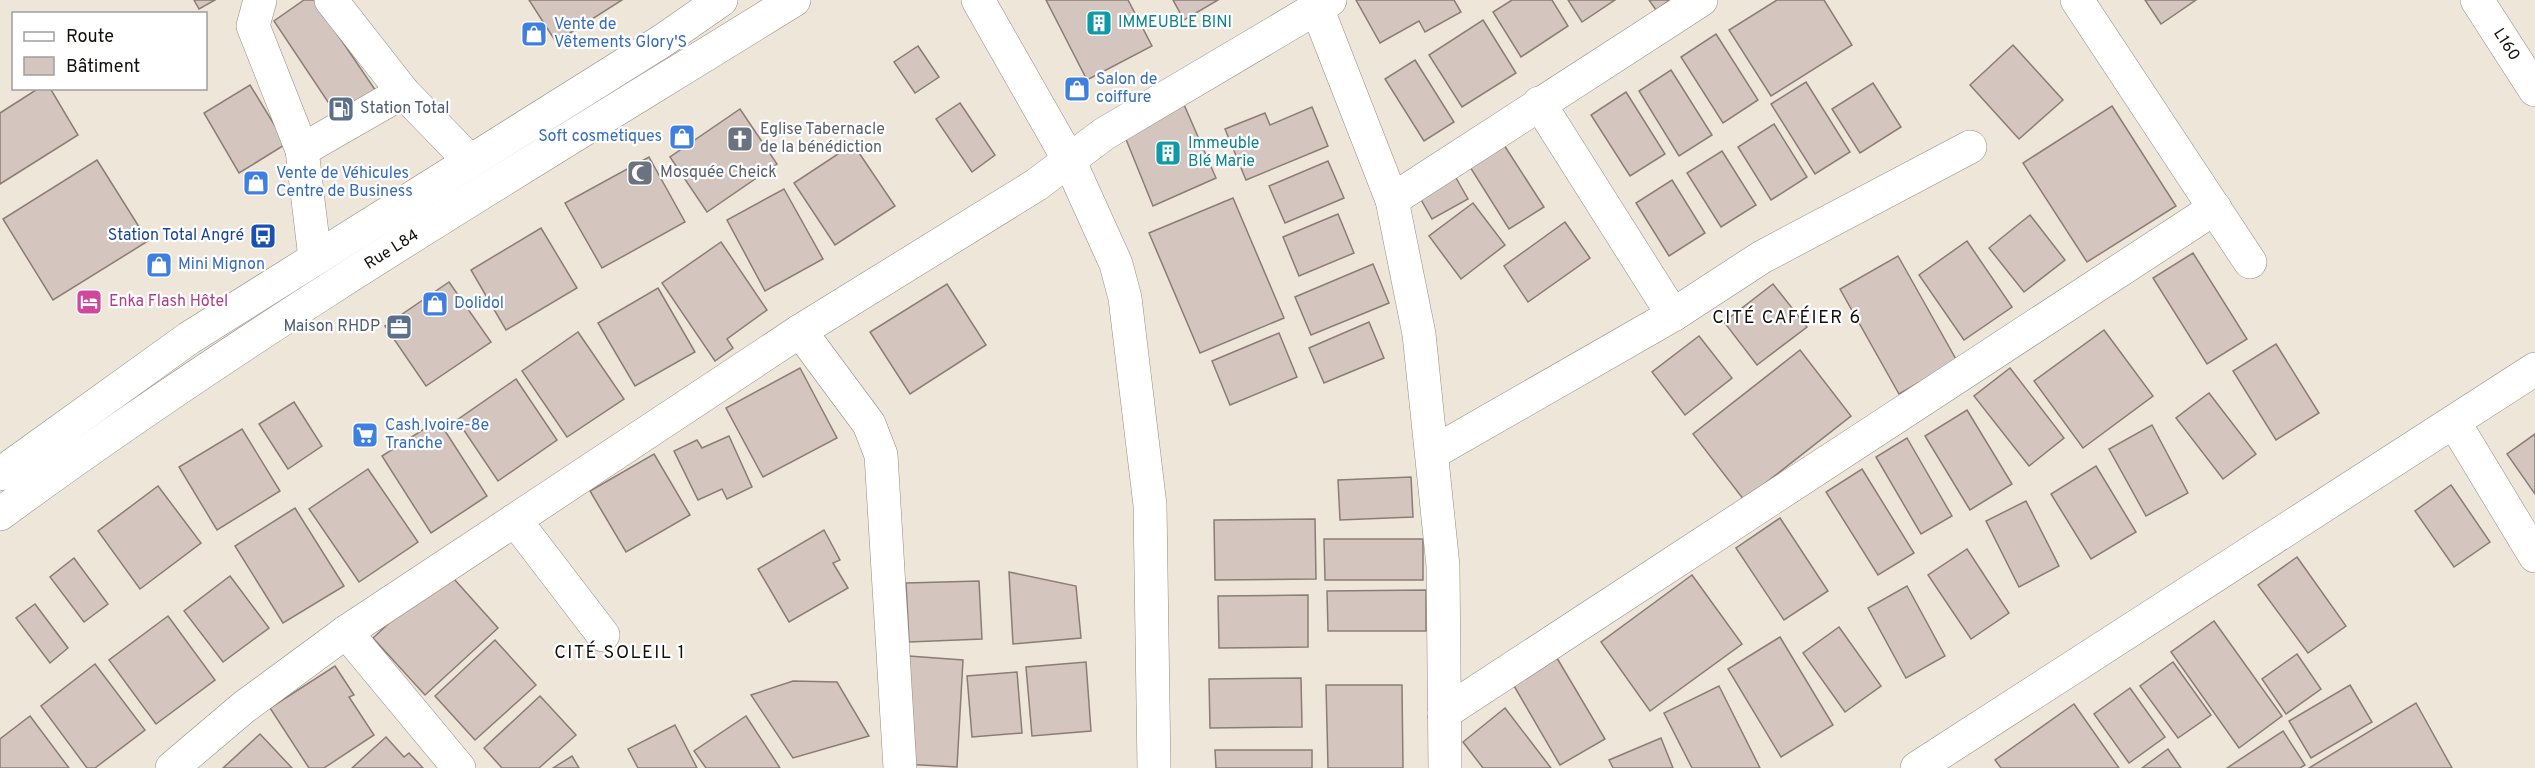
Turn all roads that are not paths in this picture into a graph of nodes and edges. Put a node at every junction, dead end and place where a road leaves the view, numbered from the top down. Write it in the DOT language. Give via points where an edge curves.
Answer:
graph roads {
  1 [pos="260,0"];
  2 [pos="331,0"];
  3 [pos="721,0"];
  4 [pos="794,0"];
  5 [pos="978,0"];
  6 [pos="1701,0"];
  7 [pos="2077,0"];
  8 [pos="2477,0"];
  9 [pos="1323,4"];
  10 [pos="2535,90"];
  11 [pos="403,92"];
  12 [pos="1539,103"];
  13 [pos="1970,147"];
  14 [pos="302,150"];
  15 [pos="1069,160"];
  16 [pos="470,162"];
  17 [pos="1392,200"];
  18 [pos="2215,208"];
  19 [pos="315,258"];
  20 [pos="2250,262"];
  21 [pos="1673,315"];
  22 [pos="800,331"];
  23 [pos="2535,369"];
  24 [pos="2454,422"];
  25 [pos="1434,452"];
  26 [pos="0,474"];
  27 [pos="0,514"];
  28 [pos="515,520"];
  29 [pos="2535,556"];
  30 [pos="346,632"];
  31 [pos="603,635"];
  32 [pos="1444,713"];
  33 [pos="172,768"];
  34 [pos="459,768"];
  35 [pos="900,768"];
  36 [pos="1154,768"];
  37 [pos="1445,768"];
  38 [pos="1917,768"];
  1 -- 14 [label="street" via="253,26"];
  2 -- 11 [label="street"];
  3 -- 16 [label="street, Rue L84"];
  4 -- 27 [label="street, Rue L84" via="219,360"];
  5 -- 15 [label="street"];
  6 -- 12 [label="street"];
  7 -- 18 [label="street"];
  8 -- 10 [label="street, L160"];
  9 -- 15 [label="street" via="1104,134"];
  9 -- 17 [label="street"];
  11 -- 14 [label="street"];
  11 -- 16 [label="street"];
  12 -- 17 [label="street"];
  12 -- 21 [label="street"];
  13 -- 21 [label="street" via="1762,257"];
  14 -- 19 [label="street"];
  15 -- 22 [label="street" via="1036,185"];
  15 -- 36 [label="street" via="1116,264 1131,330 1150,505"];
  16 -- 19 [label="street, Rue L84"];
  17 -- 25 [label="street" via="1419,334"];
  18 -- 20 [label="street"];
  18 -- 32 [label="street"];
  19 -- 26 [label="street, Rue L84" via="189,338"];
  21 -- 25 [label="street"];
  22 -- 28 [label="street"];
  22 -- 35 [label="street" via="869,424 881,455"];
  23 -- 24 [label="street"];
  24 -- 29 [label="street"];
  24 -- 38 [label="street"];
  25 -- 32 [label="street" via="1443,566"];
  28 -- 30 [label="street"];
  28 -- 31 [label="street"];
  30 -- 33 [label="street" via="244,707"];
  30 -- 34 [label="street"];
  32 -- 37 [label="street"];
}
